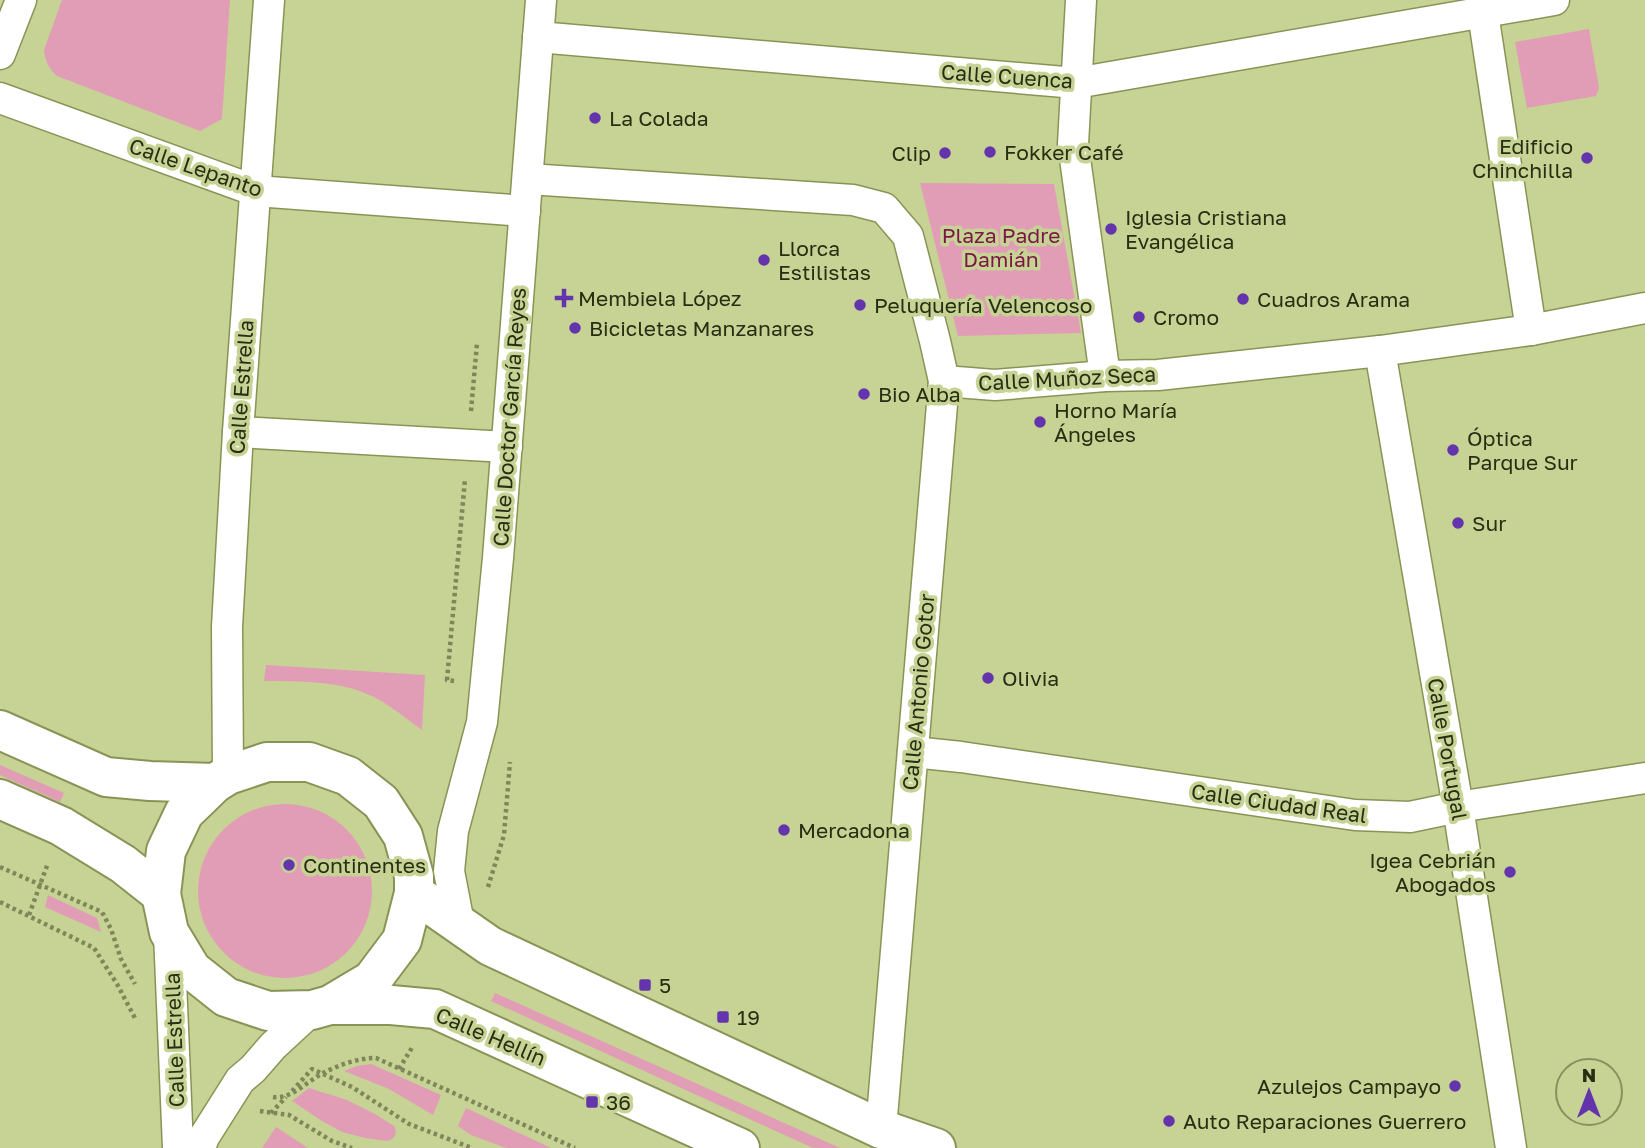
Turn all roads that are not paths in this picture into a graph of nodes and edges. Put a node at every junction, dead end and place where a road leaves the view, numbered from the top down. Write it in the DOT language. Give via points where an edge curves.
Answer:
graph roads {
  1 [pos="21,0"];
  2 [pos="269,0"];
  3 [pos="541,0"];
  4 [pos="1081,0"];
  5 [pos="1554,0"];
  6 [pos="1482,7"];
  7 [pos="538,37"];
  8 [pos="0,54"];
  9 [pos="1076,83"];
  10 [pos="0,98"];
  11 [pos="528,179"];
  12 [pos="256,191"];
  13 [pos="525,211"];
  14 [pos="1645,309"];
  15 [pos="1531,330"];
  16 [pos="1380,351"];
  17 [pos="1105,376"];
  18 [pos="944,381"];
  19 [pos="238,432"];
  20 [pos="506,447"];
  21 [pos="0,730"];
  22 [pos="913,752"];
  23 [pos="1645,778"];
  24 [pos="222,779"];
  25 [pos="0,799"];
  26 [pos="1458,807"];
  27 [pos="453,831"];
  28 [pos="414,884"];
  29 [pos="161,894"];
  30 [pos="459,923"];
  31 [pos="169,933"];
  32 [pos="321,1008"];
  33 [pos="881,1129"];
  34 [pos="178,1148"];
  35 [pos="200,1148"];
  36 [pos="740,1148"];
  37 [pos="936,1148"];
  38 [pos="1511,1148"];
  1 -- 8 [label="street"];
  2 -- 12 [label="street, Calle Estrella"];
  3 -- 7 [label="street, Calle Doctor García Reyes"];
  4 -- 9 [label="street"];
  5 -- 6 [label="street, Calle Cuenca"];
  6 -- 9 [label="street, Calle Cuenca"];
  6 -- 15 [label="street"];
  7 -- 9 [label="street, Calle Cuenca"];
  7 -- 11 [label="street, Calle Doctor García Reyes"];
  9 -- 17 [label="street" via="1073,144"];
  10 -- 12 [label="street, Calle Lepanto"];
  11 -- 13 [label="street, Calle Doctor García Reyes"];
  11 -- 18 [label="street" via="853,200 884,208 908,236"];
  12 -- 13 [label="street, Calle Lepanto"];
  12 -- 19 [label="street, Calle Estrella"];
  13 -- 20 [label="street, Calle Doctor García Reyes"];
  14 -- 15 [label="street, Calle Muñoz Seca"];
  15 -- 16 [label="street, Calle Muñoz Seca"];
  16 -- 17 [label="street, Calle Muñoz Seca" via="1158,375"];
  16 -- 26 [label="street, Calle Portugal"];
  17 -- 18 [label="street, Calle Muñoz Seca" via="995,385"];
  18 -- 22 [label="street, Calle Antonio Gotor"];
  19 -- 20 [label="street"];
  19 -- 24 [label="street, Calle Estrella"];
  20 -- 27 [label="street, Calle Doctor García Reyes" via="482,722"];
  21 -- 24 [label="main road" via="106,777"];
  22 -- 26 [label="street, Calle Ciudad Real" via="1355,815 1410,817"];
  22 -- 33 [label="street, Calle Antonio Gotor"];
  23 -- 26 [label="street, Calle Ciudad Real"];
  24 -- 28 [label="main road" via="267,762 309,762 348,776 381,802 403,836"];
  24 -- 29 [label="main road" via="184,813 166,851"];
  25 -- 29 [label="main road" via="61,827 122,863"];
  26 -- 38 [label="street, Calle Portugal"];
  27 -- 28 [label="street, Calle Doctor García Reyes"];
  27 -- 30 [label="street, Calle Doctor García Reyes" via="449,870"];
  28 -- 30 [label="main road"];
  28 -- 32 [label="main road" via="402,940 372,980"];
  29 -- 31 [label="main road"];
  30 -- 33 [label="main road" via="490,946"];
  31 -- 32 [label="main road, Calle Hellín" via="192,970 226,997 268,1011"];
  31 -- 34 [label="street, Calle Estrella"];
  32 -- 35 [label="street, Calle Estrella" via="240,1080"];
  32 -- 36 [label="main road, Calle Hellín" via="391,1005 435,1009"];
  33 -- 37 [label="main road"];
}
